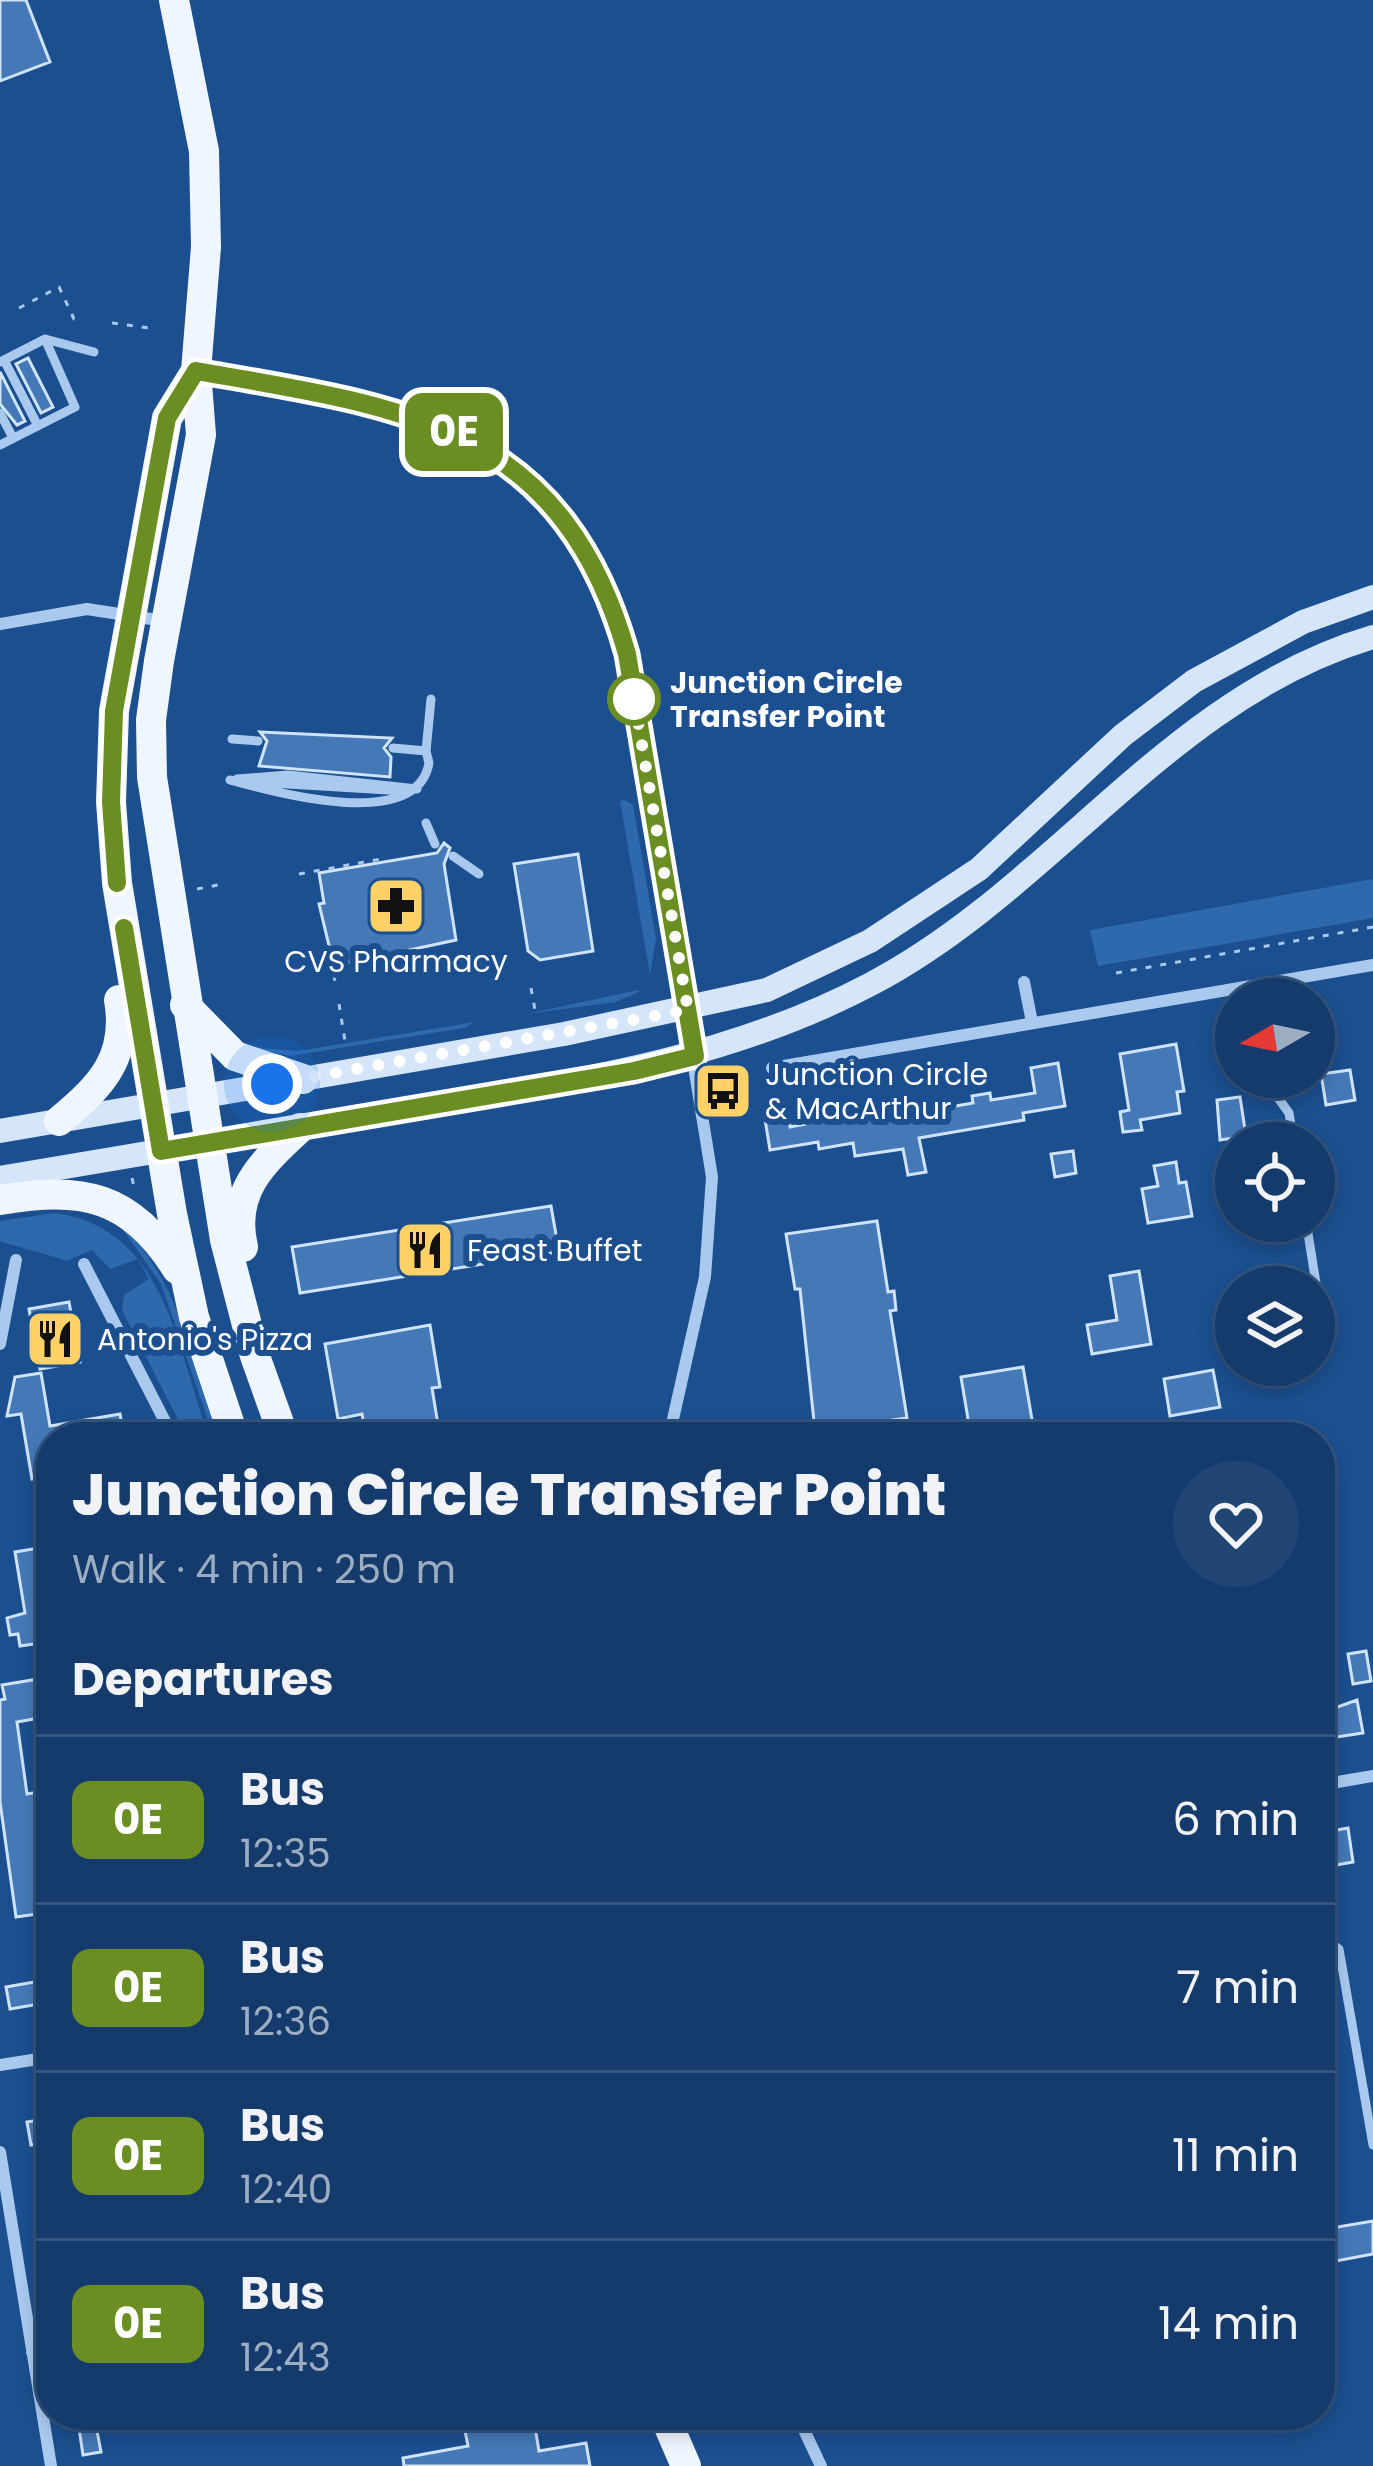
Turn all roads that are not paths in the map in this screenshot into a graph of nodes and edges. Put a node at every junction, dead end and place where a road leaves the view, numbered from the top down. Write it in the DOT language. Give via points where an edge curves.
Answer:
graph roads {
  1 [pos="174,0"];
  2 [pos="45,339"];
  3 [pos="94,352"];
  4 [pos="2,361"];
  5 [pos="196,371"];
  6 [pos="0,413"];
  7 [pos="38,426"];
  8 [pos="13,438"];
  9 [pos="0,445"];
  10 [pos="1373,597"];
  11 [pos="129,615"];
  12 [pos="165,622"];
  13 [pos="0,624"];
  14 [pos="1373,637"];
  15 [pos="431,699"];
  16 [pos="232,739"];
  17 [pos="258,740"];
  18 [pos="393,748"];
  19 [pos="426,751"];
  20 [pos="417,789"];
  21 [pos="426,823"];
  22 [pos="435,844"];
  23 [pos="453,856"];
  24 [pos="479,874"];
  25 [pos="117,883"];
  26 [pos="1373,964"];
  27 [pos="1311,978"];
  28 [pos="1024,982"];
  29 [pos="1215,997"];
  30 [pos="185,1005"];
  31 [pos="688,1010"];
  32 [pos="1032,1022"];
  33 [pos="695,1056"];
  34 [pos="772,1068"];
  35 [pos="303,1079"];
  36 [pos="201,1096"];
  37 [pos="153,1104"];
  38 [pos="59,1120"];
  39 [pos="300,1128"];
  40 [pos="0,1131"];
  41 [pos="208,1143"];
  42 [pos="161,1151"];
  43 [pos="0,1178"];
  44 [pos="0,1200"];
  45 [pos="16,1260"];
  46 [pos="84,1264"];
  47 [pos="191,1308"];
  48 [pos="0,1344"];
  49 [pos="165,1422"];
  50 [pos="229,1422"];
  51 [pos="279,1422"];
  52 [pos="296,1422"];
  53 [pos="672,1422"];
  54 [pos="1373,1776"];
  55 [pos="1335,1782"];
  56 [pos="1335,1946"];
  57 [pos="36,2059"];
  58 [pos="0,2065"];
  59 [pos="1373,2145"];
  60 [pos="0,2152"];
  61 [pos="36,2351"];
  62 [pos="32,2352"];
  63 [pos="36,2376"];
  64 [pos="45,2430"];
  65 [pos="670,2430"];
  66 [pos="804,2430"];
  67 [pos="51,2466"];
  68 [pos="686,2466"];
  69 [pos="821,2466"];
  1 -- 5 [label="main road" via="199,111 207,209"];
  2 -- 3 [label="lane"];
  2 -- 4 [label="lane"];
  2 -- 7 [label="lane" via="75,406"];
  4 -- 7 [label="lane"];
  5 -- 11 [label="main road" via="167,418"];
  5 -- 12 [label="main road" via="201,435"];
  5 -- 31 [label="street" via="438,424 490,451 560,515 613,604 627,654"];
  6 -- 8 [label="lane"];
  7 -- 8 [label="lane"];
  8 -- 9 [label="lane"];
  10 -- 31 [label="main road" via="1304,622 1194,681 1123,735 979,869 869,941 767,990"];
  11 -- 12 [label="street"];
  11 -- 13 [label="street" via="87,610"];
  11 -- 25 [label="main road" via="111,760"];
  12 -- 30 [label="main road" via="152,777"];
  14 -- 33 [label="main road" via="1314,658 1214,713 1010,891 927,952 817,1010"];
  15 -- 19 [label="lane"];
  16 -- 17 [label="lane"];
  18 -- 19 [label="lane"];
  19 -- 20 [label="lane" via="427,776"];
  20 -- 20 [label="lane" via="391,803 287,796 230,780 288,775"];
  21 -- 22 [label="lane"];
  23 -- 24 [label="lane"];
  25 -- 37 [label="main road"];
  25 -- 38 [label="main road" via="104,913 122,1039 103,1081"];
  26 -- 27 [label="street"];
  28 -- 32 [label="street"];
  29 -- 32 [label="street"];
  30 -- 35 [label="main road" via="235,1056"];
  30 -- 36 [label="main road"];
  31 -- 33 [label="street"];
  31 -- 35 [label="main road"];
  32 -- 34 [label="street"];
  33 -- 39 [label="main road"];
  33 -- 53 [label="street" via="711,1225"];
  35 -- 36 [label="main road"];
  36 -- 37 [label="main road"];
  36 -- 41 [label="main road"];
  37 -- 38 [label="main road"];
  37 -- 42 [label="main road"];
  38 -- 40 [label="main road"];
  39 -- 41 [label="main road"];
  39 -- 52 [label="main road" via="250,1178 238,1217"];
  41 -- 42 [label="main road"];
  41 -- 51 [label="main road" via="240,1301"];
  42 -- 43 [label="main road"];
  42 -- 47 [label="main road"];
  44 -- 47 [label="main road" via="67,1192 114,1204 161,1244"];
  45 -- 48 [label="street"];
  46 -- 49 [label="street"];
  47 -- 50 [label="main road"];
  54 -- 55 [label="street"];
  56 -- 59 [label="lane"];
  57 -- 58 [label="street"];
  60 -- 62 [label="street"];
  61 -- 62 [label="street"];
  62 -- 63 [label="street"];
  64 -- 67 [label="street"];
  65 -- 68 [label="main road"];
  66 -- 69 [label="street"];
}
